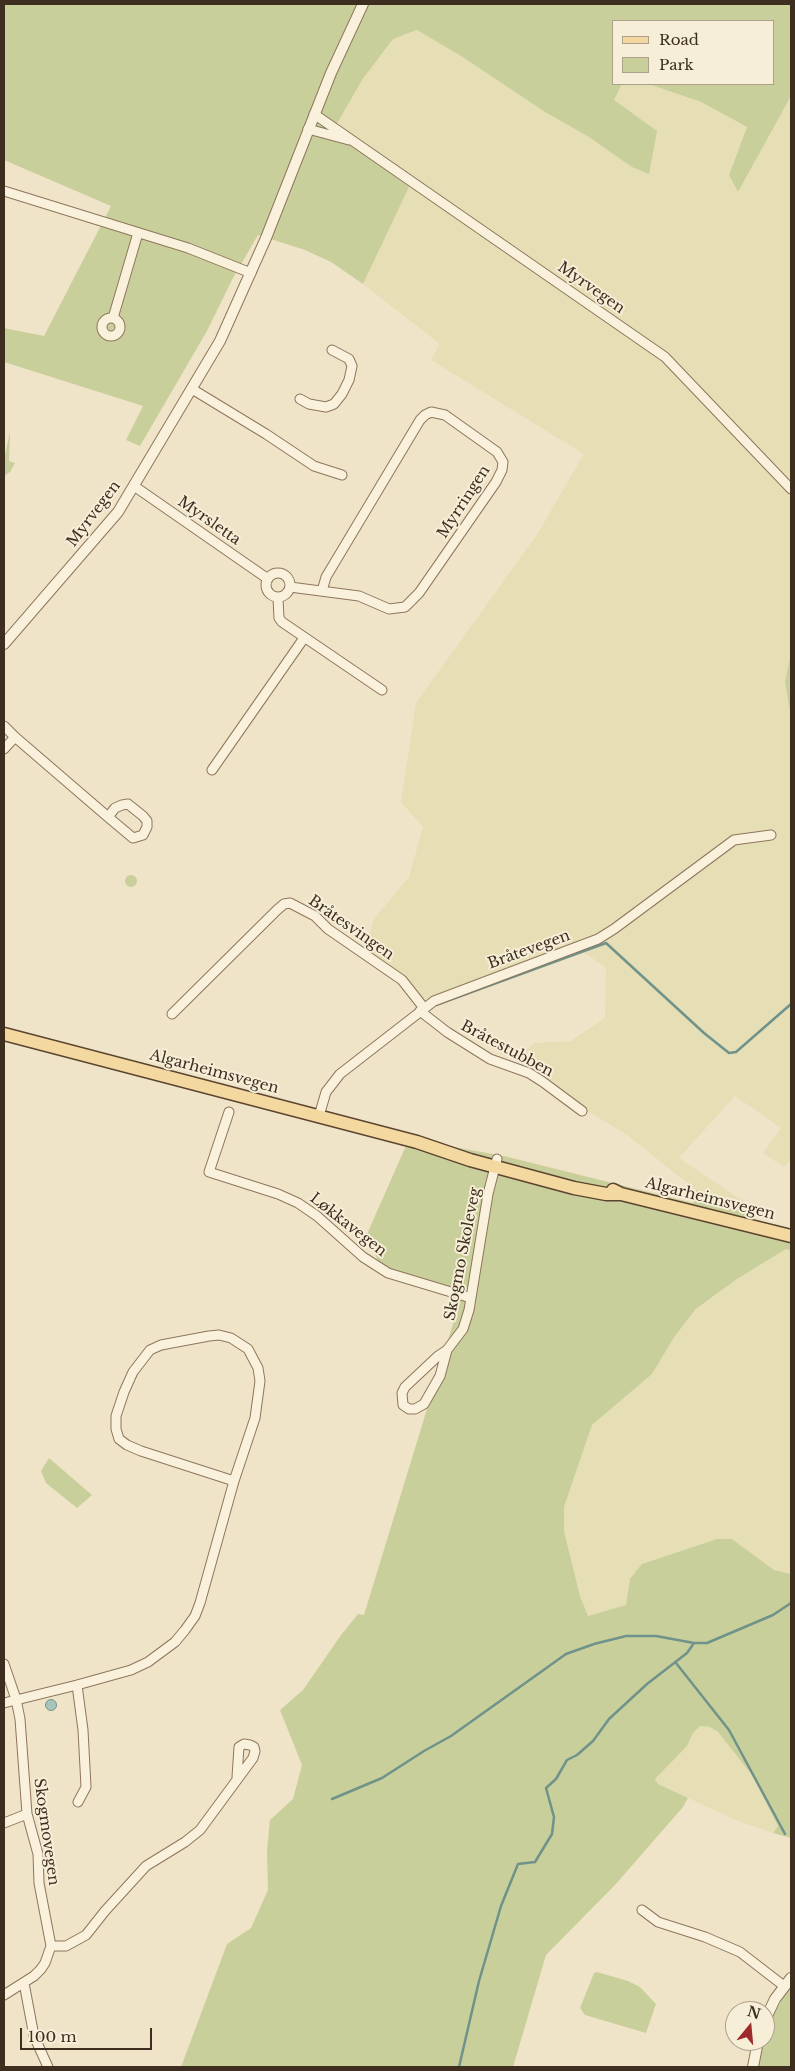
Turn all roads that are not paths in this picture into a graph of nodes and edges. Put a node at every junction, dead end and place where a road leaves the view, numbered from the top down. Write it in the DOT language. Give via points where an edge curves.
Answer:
graph roads {
  1 [pos="363,4"];
  2 [pos="314,114"];
  3 [pos="308,129"];
  4 [pos="349,140"];
  5 [pos="4,191"];
  6 [pos="138,233"];
  7 [pos="251,273"];
  8 [pos="113,318"];
  9 [pos="332,350"];
  10 [pos="192,390"];
  11 [pos="300,399"];
  12 [pos="342,475"];
  13 [pos="134,486"];
  14 [pos="791,489"];
  15 [pos="268,579"];
  16 [pos="290,587"];
  17 [pos="322,591"];
  18 [pos="278,598"];
  19 [pos="304,638"];
  20 [pos="4,644"];
  21 [pos="382,690"];
  22 [pos="4,726"];
  23 [pos="15,737"];
  24 [pos="4,749"];
  25 [pos="212,770"];
  26 [pos="108,816"];
  27 [pos="771,835"];
  28 [pos="422,1009"];
  29 [pos="172,1014"];
  30 [pos="4,1034"];
  31 [pos="582,1111"];
  32 [pos="229,1112"];
  33 [pos="318,1116"];
  34 [pos="497,1164"];
  35 [pos="791,1236"];
  36 [pos="471,1298"];
  37 [pos="447,1350"];
  38 [pos="234,1481"];
  39 [pos="4,1664"];
  40 [pos="77,1686"];
  41 [pos="16,1699"];
  42 [pos="4,1702"];
  43 [pos="237,1777"];
  44 [pos="78,1802"];
  45 [pos="27,1814"];
  46 [pos="4,1823"];
  47 [pos="642,1910"];
  48 [pos="51,1946"];
  49 [pos="788,1982"];
  50 [pos="24,1983"];
  51 [pos="4,1995"];
  52 [pos="775,2003"];
  53 [pos="756,2051"];
  54 [pos="48,2067"];
  55 [pos="53,2067"];
  56 [pos="57,2067"];
  57 [pos="753,2067"];
  1 -- 2 [label="street, Myrvegen"];
  2 -- 3 [label="street, Myrvegen"];
  2 -- 4 [label="street, Myrvegen"];
  3 -- 4 [label="street, Myrvegen"];
  3 -- 7 [label="street, Myrvegen"];
  4 -- 14 [label="street, Myrvegen" via="665,358"];
  5 -- 6 [label="street"];
  6 -- 7 [label="street" via="209,255"];
  6 -- 8 [label="street"];
  7 -- 10 [label="street, Myrvegen" via="227,328"];
  9 -- 11 [label="street" via="350,359 352,366 349,380 338,400 326,407"];
  10 -- 12 [label="street" via="310,463"];
  10 -- 13 [label="street, Myrvegen"];
  13 -- 15 [label="street, Myrsletta"];
  13 -- 20 [label="street, Myrvegen" via="110,522"];
  15 -- 16 [label="street" via="274,574 282,574"];
  15 -- 18 [label="street" via="267,591"];
  16 -- 17 [label="street, Myrringen"];
  16 -- 18 [label="street" via="284,596"];
  17 -- 17 [label="street, Myrringen" via="359,596 389,609 405,607 419,593 496,482 503,462 496,452 445,415 426,414 326,577"];
  18 -- 19 [label="street" via="279,618"];
  19 -- 21 [label="street"];
  19 -- 25 [label="street"];
  22 -- 23 [label="street"];
  23 -- 24 [label="street"];
  23 -- 26 [label="street"];
  27 -- 28 [label="street, Bråtevegen" via="734,840 598,938 444,996"];
  28 -- 29 [label="street, Bråtesvingen" via="409,987 398,977 328,929 315,916 290,903 277,910"];
  28 -- 31 [label="street, Bråtestubben" via="447,1032 490,1059 543,1082"];
  28 -- 33 [label="street, Bråtevegen" via="340,1074 326,1092"];
  30 -- 33 [label="main road, Algarheimsvegen"];
  32 -- 36 [label="street, Løkkavegen" via="209,1172 298,1203 363,1257 388,1273"];
  33 -- 34 [label="main road, Algarheimsvegen" via="417,1142 441,1152"];
  34 -- 35 [label="main road, Algarheimsvegen" via="574,1188 621,1194"];
  34 -- 36 [label="street, Skogmo Skoleveg" via="488,1194"];
  36 -- 37 [label="street, Skogmo Skoleveg" via="464,1329"];
  37 -- 37 [label="street, Skogmo Skoleveg" via="405,1387 401,1400 403,1405 415,1410 424,1404 440,1376"];
  38 -- 38 [label="street" via="258,1403 260,1381 254,1358 240,1343 219,1335 161,1345 150,1350 133,1372 124,1392 116,1416 120,1439 141,1451"];
  38 -- 40 [label="street" via="202,1597 185,1630 175,1642 148,1662"];
  39 -- 41 [label="street, Skogmovegen"];
  40 -- 41 [label="street"];
  40 -- 44 [label="street" via="86,1787"];
  41 -- 42 [label="street"];
  41 -- 45 [label="street, Skogmovegen"];
  43 -- 48 [label="street" via="200,1830 146,1866 86,1935 66,1946"];
  45 -- 46 [label="street"];
  45 -- 48 [label="street, Skogmovegen" via="38,1854 39,1883"];
  47 -- 49 [label="street" via="658,1922 740,1952"];
  48 -- 50 [label="street" via="46,1963"];
  49 -- 52 [label="street"];
  50 -- 51 [label="street"];
  50 -- 54 [label="street" via="34,2036"];
  53 -- 57 [label="street"];
  55 -- 56 [label="street"];
}
